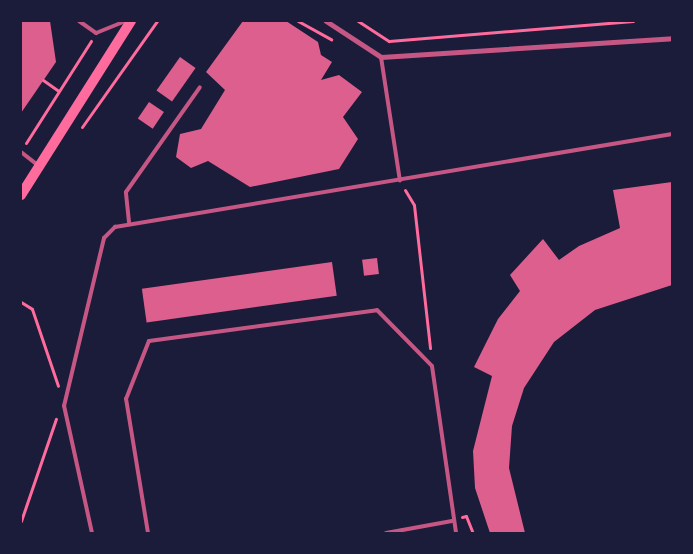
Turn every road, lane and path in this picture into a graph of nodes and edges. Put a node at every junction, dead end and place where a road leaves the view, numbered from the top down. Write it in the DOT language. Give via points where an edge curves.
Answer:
graph roads {
  1 [pos="79,21"];
  2 [pos="126,21"];
  3 [pos="131,21"];
  4 [pos="157,21"];
  5 [pos="298,21"];
  6 [pos="326,21"];
  7 [pos="358,21"];
  8 [pos="633,21"];
  9 [pos="96,33"];
  10 [pos="323,38"];
  11 [pos="672,38"];
  12 [pos="382,57"];
  13 [pos="44,80"];
  14 [pos="200,87"];
  15 [pos="59,91"];
  16 [pos="80,131"];
  17 [pos="672,134"];
  18 [pos="21,152"];
  19 [pos="40,167"];
  20 [pos="400,181"];
  21 [pos="21,195"];
  22 [pos="130,222"];
  23 [pos="21,302"];
  24 [pos="432,366"];
  25 [pos="64,406"];
  26 [pos="21,521"];
  27 [pos="452,521"];
  28 [pos="92,533"];
  29 [pos="148,533"];
  30 [pos="386,533"];
  31 [pos="456,533"];
  1 -- 9 [label="lane"];
  2 -- 9 [label="lane"];
  3 -- 19 [label="main road"];
  4 -- 16 [label="path"];
  5 -- 10 [label="path"];
  6 -- 12 [label="street"];
  7 -- 8 [label="path" via="389,40"];
  9 -- 15 [label="path"];
  11 -- 12 [label="street"];
  12 -- 20 [label="lane"];
  13 -- 15 [label="path"];
  14 -- 22 [label="lane" via="126,192"];
  15 -- 18 [label="path"];
  17 -- 20 [label="lane"];
  18 -- 19 [label="lane"];
  19 -- 21 [label="main road"];
  20 -- 22 [label="lane"];
  20 -- 24 [label="path" via="414,205"];
  22 -- 25 [label="lane" via="115,227 104,238"];
  23 -- 25 [label="path" via="32,309"];
  24 -- 27 [label="lane"];
  24 -- 29 [label="lane" via="376,310 149,341 126,399"];
  25 -- 26 [label="path" via="55,419"];
  25 -- 28 [label="lane"];
  27 -- 30 [label="lane"];
  27 -- 31 [label="lane"];
}
